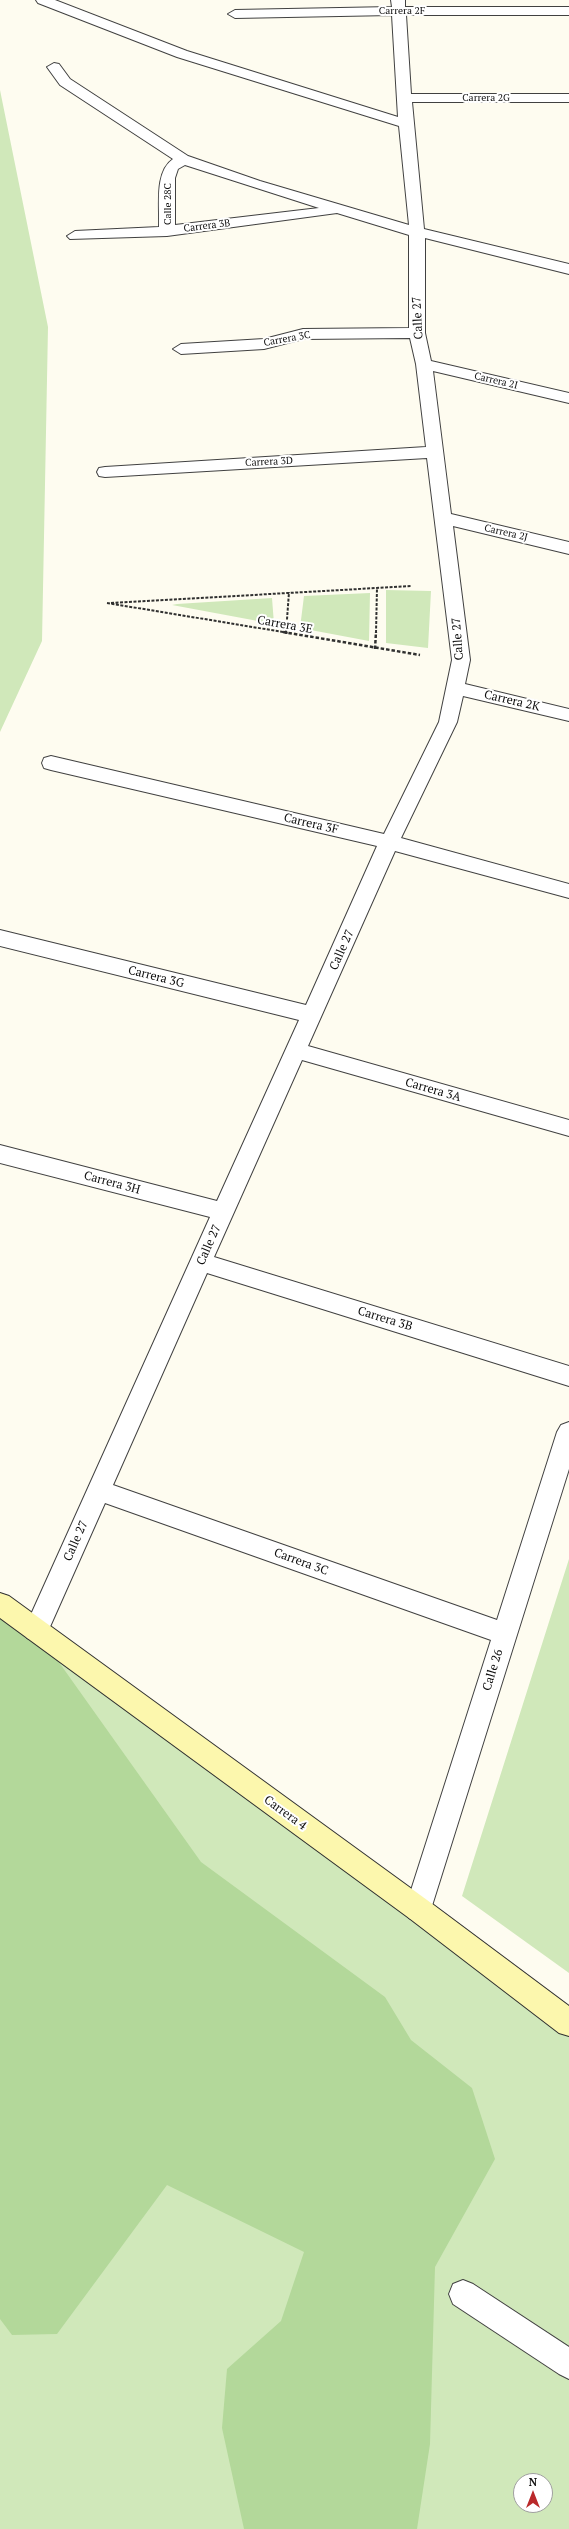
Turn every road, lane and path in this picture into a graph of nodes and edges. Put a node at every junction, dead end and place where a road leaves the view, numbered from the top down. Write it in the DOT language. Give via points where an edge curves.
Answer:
graph roads {
  1 [pos="43,0"];
  2 [pos="398,5"];
  3 [pos="569,11"];
  4 [pos="235,14"];
  5 [pos="54,67"];
  6 [pos="404,98"];
  7 [pos="569,98"];
  8 [pos="406,124"];
  9 [pos="183,159"];
  10 [pos="339,210"];
  11 [pos="168,231"];
  12 [pos="417,232"];
  13 [pos="75,236"];
  14 [pos="569,269"];
  15 [pos="417,333"];
  16 [pos="182,349"];
  17 [pos="424,364"];
  18 [pos="569,398"];
  19 [pos="434,452"];
  20 [pos="105,472"];
  21 [pos="443,518"];
  22 [pos="569,548"];
  23 [pos="453,584"];
  24 [pos="377,588"];
  25 [pos="288,592"];
  26 [pos="286,634"];
  27 [pos="375,649"];
  28 [pos="461,660"];
  29 [pos="456,688"];
  30 [pos="569,715"];
  31 [pos="51,763"];
  32 [pos="389,842"];
  33 [pos="569,891"];
  34 [pos="0,938"];
  35 [pos="313,1015"];
  36 [pos="297,1051"];
  37 [pos="569,1128"];
  38 [pos="0,1154"];
  39 [pos="224,1212"];
  40 [pos="202,1262"];
  41 [pos="569,1376"];
  42 [pos="569,1432"];
  43 [pos="98,1490"];
  44 [pos="0,1604"];
  45 [pos="36,1630"];
  46 [pos="505,1634"];
  47 [pos="418,1909"];
  48 [pos="569,2023"];
  49 [pos="463,2294"];
  50 [pos="569,2364"];
  1 -- 8 [label="street" via="182,54"];
  2 -- 3 [label="street, Carrera 2F"];
  2 -- 4 [label="street, Carrera 2F"];
  2 -- 6 [label="street, Calle 27"];
  5 -- 9 [label="street" via="64,82"];
  6 -- 7 [label="street, Carrera 2G"];
  6 -- 8 [label="street, Calle 27"];
  8 -- 12 [label="street, Calle 27"];
  9 -- 10 [label="street"];
  9 -- 11 [label="street, Calle 28C" via="171,167 168,178"];
  10 -- 11 [label="street, Carrera 3B"];
  10 -- 12 [label="street"];
  11 -- 13 [label="street, Carrera 3B"];
  12 -- 14 [label="street"];
  12 -- 15 [label="street, Calle 27"];
  15 -- 16 [label="street, Carrera 3C" via="303,334 264,344"];
  15 -- 17 [label="street, Calle 27"];
  17 -- 18 [label="street, Carrera 2I"];
  17 -- 19 [label="street, Calle 27"];
  19 -- 20 [label="street, Carrera 3D"];
  19 -- 21 [label="street, Calle 27"];
  21 -- 22 [label="street, Carrera 2J"];
  21 -- 23 [label="street, Calle 27"];
  23 -- 24 [label="path"];
  23 -- 28 [label="street, Calle 27"];
  24 -- 25 [label="path"];
  24 -- 27 [label="path"];
  25 -- 26 [label="path"];
  25 -- 26 [label="path, Carrera 3E" via="107,603"];
  26 -- 27 [label="path, Carrera 3E"];
  27 -- 28 [label="path, Carrera 3E"];
  28 -- 29 [label="street, Calle 27"];
  29 -- 30 [label="street, Carrera 2K"];
  29 -- 32 [label="street, Calle 27" via="448,722"];
  31 -- 32 [label="street, Carrera 3F"];
  32 -- 33 [label="street, Carrera 3F"];
  32 -- 35 [label="street, Calle 27"];
  34 -- 35 [label="street, Carrera 3G"];
  35 -- 36 [label="street, Calle 27"];
  36 -- 37 [label="street, Carrera 3A"];
  36 -- 39 [label="street, Calle 27"];
  38 -- 39 [label="street, Carrera 3H"];
  39 -- 40 [label="street, Calle 27"];
  40 -- 41 [label="street, Carrera 3B"];
  40 -- 43 [label="street, Calle 27"];
  42 -- 46 [label="street, Calle 26"];
  43 -- 45 [label="street, Calle 27"];
  43 -- 46 [label="street, Carrera 3C"];
  44 -- 45 [label="main road, Carrera 4"];
  45 -- 47 [label="main road, Carrera 4"];
  46 -- 47 [label="street, Calle 26"];
  47 -- 48 [label="main road, Carrera 4"];
  49 -- 50 [label="street"];
}
